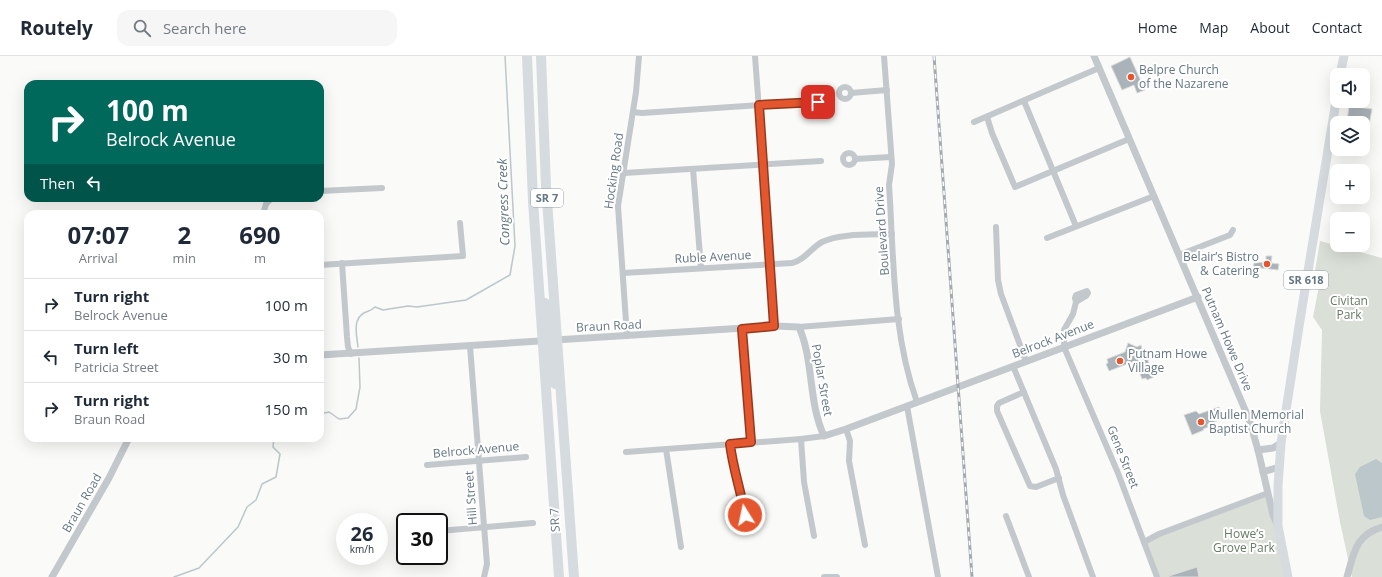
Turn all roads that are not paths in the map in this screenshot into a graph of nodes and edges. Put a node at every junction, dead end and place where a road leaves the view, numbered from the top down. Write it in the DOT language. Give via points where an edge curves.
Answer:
graph roads {
  1 [pos="527,56"];
  2 [pos="541,56"];
  3 [pos="639,56"];
  4 [pos="755,56"];
  5 [pos="884,56"];
  6 [pos="1094,56"];
  7 [pos="1344,56"];
  8 [pos="1099,68"];
  9 [pos="1341,68"];
  10 [pos="887,90"];
  11 [pos="851,93"];
  12 [pos="820,101"];
  13 [pos="1024,101"];
  14 [pos="759,105"];
  15 [pos="1335,108"];
  16 [pos="633,112"];
  17 [pos="987,117"];
  18 [pos="974,122"];
  19 [pos="1129,139"];
  20 [pos="892,157"];
  21 [pos="855,159"];
  22 [pos="821,161"];
  23 [pos="763,165"];
  24 [pos="693,169"];
  25 [pos="624,172"];
  26 [pos="1053,172"];
  27 [pos="382,188"];
  28 [pos="324,191"];
  29 [pos="1154,196"];
  30 [pos="460,223"];
  31 [pos="1076,226"];
  32 [pos="996,227"];
  33 [pos="1233,230"];
  34 [pos="892,234"];
  35 [pos="1047,238"];
  36 [pos="1179,255"];
  37 [pos="342,263"];
  38 [pos="324,265"];
  39 [pos="770,265"];
  40 [pos="701,268"];
  41 [pos="622,273"];
  42 [pos="1198,297"];
  43 [pos="1076,302"];
  44 [pos="898,320"];
  45 [pos="774,326"];
  46 [pos="799,327"];
  47 [pos="742,329"];
  48 [pos="627,336"];
  49 [pos="550,341"];
  50 [pos="470,346"];
  51 [pos="1064,346"];
  52 [pos="351,354"];
  53 [pos="324,355"];
  54 [pos="1026,361"];
  55 [pos="1013,366"];
  56 [pos="1024,392"];
  57 [pos="917,402"];
  58 [pos="907,406"];
  59 [pos="846,429"];
  60 [pos="824,436"];
  61 [pos="801,439"];
  62 [pos="127,442"];
  63 [pos="751,442"];
  64 [pos="1281,443"];
  65 [pos="730,444"];
  66 [pos="666,449"];
  67 [pos="1258,450"];
  68 [pos="626,452"];
  69 [pos="526,457"];
  70 [pos="480,460"];
  71 [pos="427,465"];
  72 [pos="1279,467"];
  73 [pos="1263,472"];
  74 [pos="1059,478"];
  75 [pos="1268,493"];
  76 [pos="1006,516"];
  77 [pos="533,524"];
  78 [pos="1278,526"];
  79 [pos="484,527"];
  80 [pos="1382,527"];
  81 [pos="747,529"];
  82 [pos="448,530"];
  83 [pos="814,536"];
  84 [pos="1144,542"];
  85 [pos="865,545"];
  86 [pos="682,547"];
  87 [pos="52,577"];
  88 [pos="484,577"];
  89 [pos="559,577"];
  90 [pos="574,577"];
  91 [pos="824,577"];
  92 [pos="837,577"];
  93 [pos="938,577"];
  94 [pos="1029,577"];
  95 [pos="1093,577"];
  96 [pos="1157,577"];
  97 [pos="1288,577"];
  98 [pos="1347,577"];
  1 -- 49 [label="highway, SR 7 / SR 7" via="536,252"];
  2 -- 49 [label="highway, SR 7 / SR 7"];
  3 -- 16 [label="street, Hocking Road"];
  4 -- 14 [label="street"];
  5 -- 10 [label="street, Boulevard Drive"];
  6 -- 8 [label="street, Putnam Howe Drive"];
  7 -- 9 [label="main road"];
  8 -- 13 [label="street"];
  8 -- 19 [label="street, Putnam Howe Drive"];
  10 -- 11 [label="street"];
  10 -- 20 [label="street, Boulevard Drive"];
  12 -- 14 [label="street"];
  13 -- 17 [label="street"];
  13 -- 26 [label="street"];
  14 -- 16 [label="street"];
  14 -- 23 [label="street"];
  15 -- 64 [label="main road, SR 618"];
  16 -- 25 [label="street, Hocking Road"];
  17 -- 18 [label="street"];
  17 -- 26 [label="street" via="1014,186"];
  19 -- 26 [label="street"];
  19 -- 29 [label="street, Putnam Howe Drive"];
  20 -- 21 [label="street"];
  20 -- 34 [label="street, Boulevard Drive" via="889,185"];
  22 -- 23 [label="street"];
  23 -- 24 [label="street"];
  23 -- 39 [label="street"];
  24 -- 25 [label="street"];
  24 -- 40 [label="street"];
  25 -- 41 [label="street, Hocking Road" via="618,206"];
  26 -- 31 [label="street"];
  27 -- 28 [label="street"];
  29 -- 31 [label="street"];
  29 -- 36 [label="street, Putnam Howe Drive"];
  30 -- 37 [label="street" via="463,256"];
  31 -- 35 [label="street"];
  32 -- 54 [label="street" via="1001,294"];
  33 -- 36 [label="street" via="1230,235"];
  34 -- 39 [label="street, Ruble Avenue" via="828,239 794,263"];
  34 -- 44 [label="street, Boulevard Drive"];
  36 -- 42 [label="street, Putnam Howe Drive"];
  37 -- 38 [label="street"];
  37 -- 52 [label="street" via="347,337"];
  39 -- 40 [label="street, Ruble Avenue"];
  39 -- 45 [label="street"];
  40 -- 41 [label="street, Ruble Avenue"];
  41 -- 48 [label="street, Hocking Road"];
  42 -- 51 [label="street, Belrock Avenue"];
  42 -- 67 [label="street, Putnam Howe Drive" via="1249,418"];
  43 -- 51 [label="street" via="1064,330"];
  44 -- 46 [label="street, Braun Road"];
  44 -- 57 [label="street, Boulevard Drive" via="902,348"];
  45 -- 46 [label="street, Braun Road"];
  45 -- 47 [label="street, Braun Road"];
  46 -- 60 [label="street, Poplar Street" via="806,347 818,424"];
  47 -- 48 [label="street, Braun Road"];
  47 -- 63 [label="street"];
  48 -- 49 [label="street, Braun Road"];
  49 -- 50 [label="street, Braun Road"];
  49 -- 89 [label="highway, SR 7 / SR 7"];
  49 -- 90 [label="highway, SR 7 / SR 7" via="564,430"];
  50 -- 52 [label="street, Braun Road"];
  50 -- 70 [label="street, Hill Street"];
  51 -- 54 [label="street, Belrock Avenue"];
  51 -- 84 [label="street, Gene Street" via="1118,473"];
  52 -- 53 [label="street, Braun Road"];
  54 -- 55 [label="street, Belrock Avenue"];
  55 -- 56 [label="street"];
  55 -- 57 [label="street, Belrock Avenue"];
  56 -- 74 [label="street"];
  56 -- 74 [label="street" via="999,403 997,411 1030,486 1034,487"];
  57 -- 58 [label="street, Belrock Avenue"];
  58 -- 59 [label="street"];
  58 -- 93 [label="street"];
  59 -- 60 [label="street"];
  59 -- 85 [label="street" via="850,441 850,461"];
  60 -- 61 [label="street"];
  61 -- 63 [label="street"];
  61 -- 83 [label="street" via="804,482"];
  62 -- 87 [label="street, Braun Road"];
  63 -- 65 [label="street"];
  64 -- 67 [label="street" via="1273,448"];
  64 -- 72 [label="main road, SR 618"];
  65 -- 66 [label="street"];
  65 -- 81 [label="street"];
  66 -- 68 [label="street"];
  66 -- 86 [label="street"];
  67 -- 73 [label="street, Putnam Howe Drive"];
  69 -- 70 [label="street, Belrock Avenue"];
  70 -- 71 [label="street, Belrock Avenue"];
  70 -- 79 [label="street, Hill Street"];
  72 -- 73 [label="street"];
  72 -- 78 [label="main road, SR 618"];
  73 -- 75 [label="street, Putnam Howe Drive"];
  74 -- 95 [label="street"];
  75 -- 78 [label="street, Putnam Howe Drive"];
  75 -- 84 [label="street"];
  76 -- 94 [label="street"];
  77 -- 79 [label="street"];
  78 -- 97 [label="main road, SR 618"];
  79 -- 82 [label="street"];
  79 -- 88 [label="street, Hill Street" via="487,564"];
  80 -- 98 [label="street" via="1371,531 1360,540"];
  84 -- 96 [label="street, Gene Street"];
  91 -- 92 [label="street"];
}
